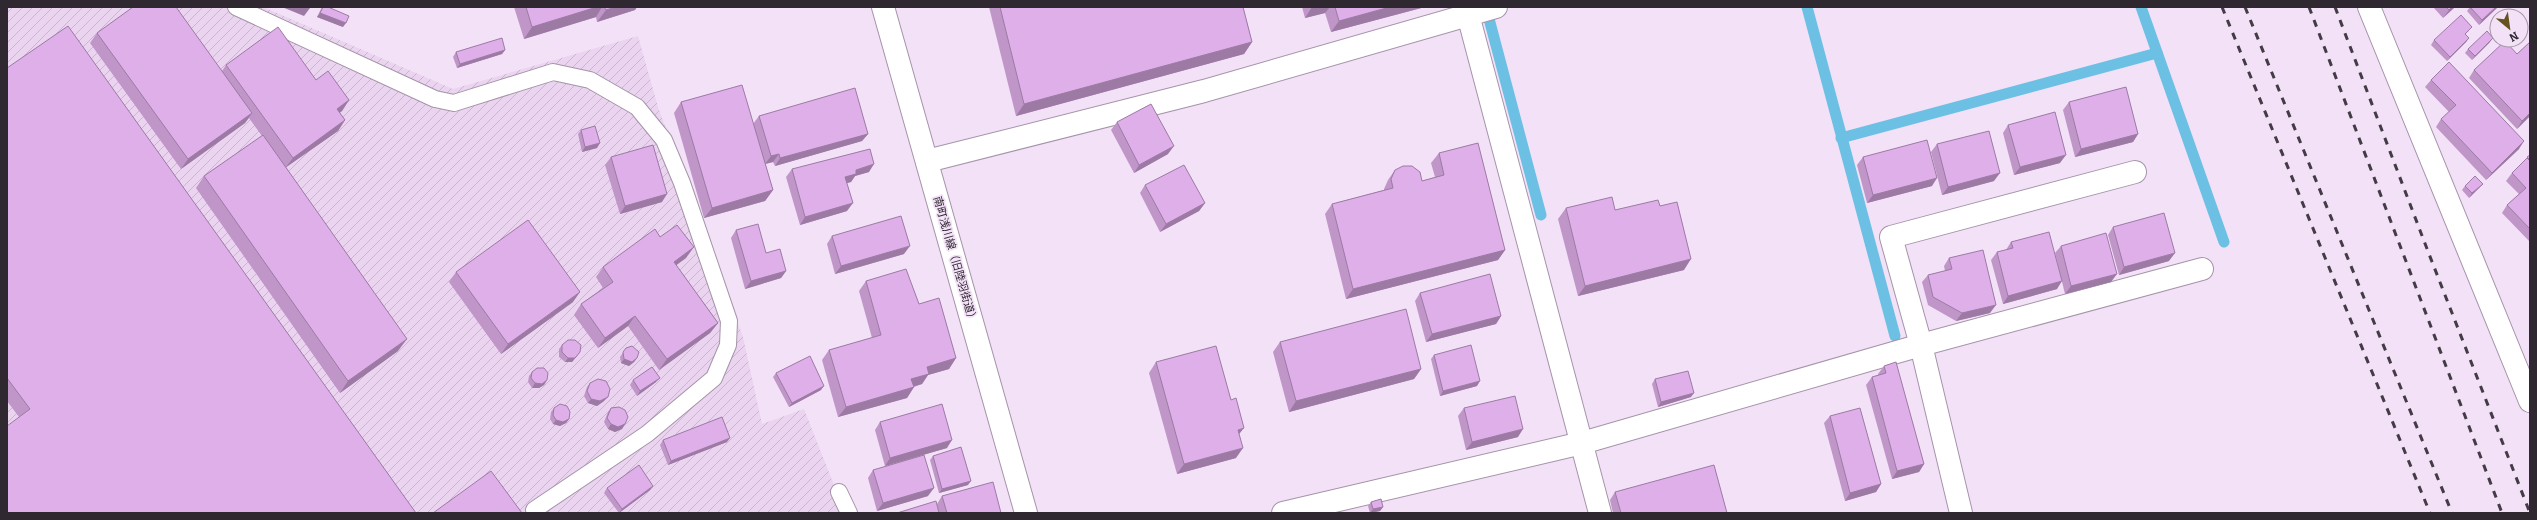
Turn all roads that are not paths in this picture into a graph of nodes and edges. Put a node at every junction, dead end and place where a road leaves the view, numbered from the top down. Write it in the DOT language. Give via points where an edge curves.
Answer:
graph roads {
  1 [pos="236,7"];
  2 [pos="883,7"];
  3 [pos="1496,7"];
  4 [pos="2369,7"];
  5 [pos="1467,11"];
  6 [pos="926,161"];
  7 [pos="2134,172"];
  8 [pos="2202,269"];
  9 [pos="1921,345"];
  10 [pos="2530,402"];
  11 [pos="1582,443"];
  12 [pos="839,492"];
  13 [pos="534,510"];
  14 [pos="849,513"];
  15 [pos="1026,513"];
  16 [pos="1283,513"];
  17 [pos="1600,513"];
  18 [pos="1961,513"];
  1 -- 13 [label="lane" via="435,99 454,103 553,72 590,80 637,108 664,140 682,183 729,321 728,345 714,378 647,434"];
  2 -- 6 [label="street, 南町浅川線（旧陸羽街道）"];
  3 -- 5 [label="street"];
  4 -- 10 [label="street"];
  5 -- 6 [label="street" via="1204,91"];
  5 -- 11 [label="street"];
  6 -- 15 [label="street, 南町浅川線（旧陸羽街道）"];
  7 -- 9 [label="street" via="1891,237"];
  8 -- 9 [label="street"];
  9 -- 11 [label="street"];
  9 -- 18 [label="street"];
  11 -- 16 [label="street"];
  11 -- 17 [label="street"];
  12 -- 14 [label="lane"];
}
